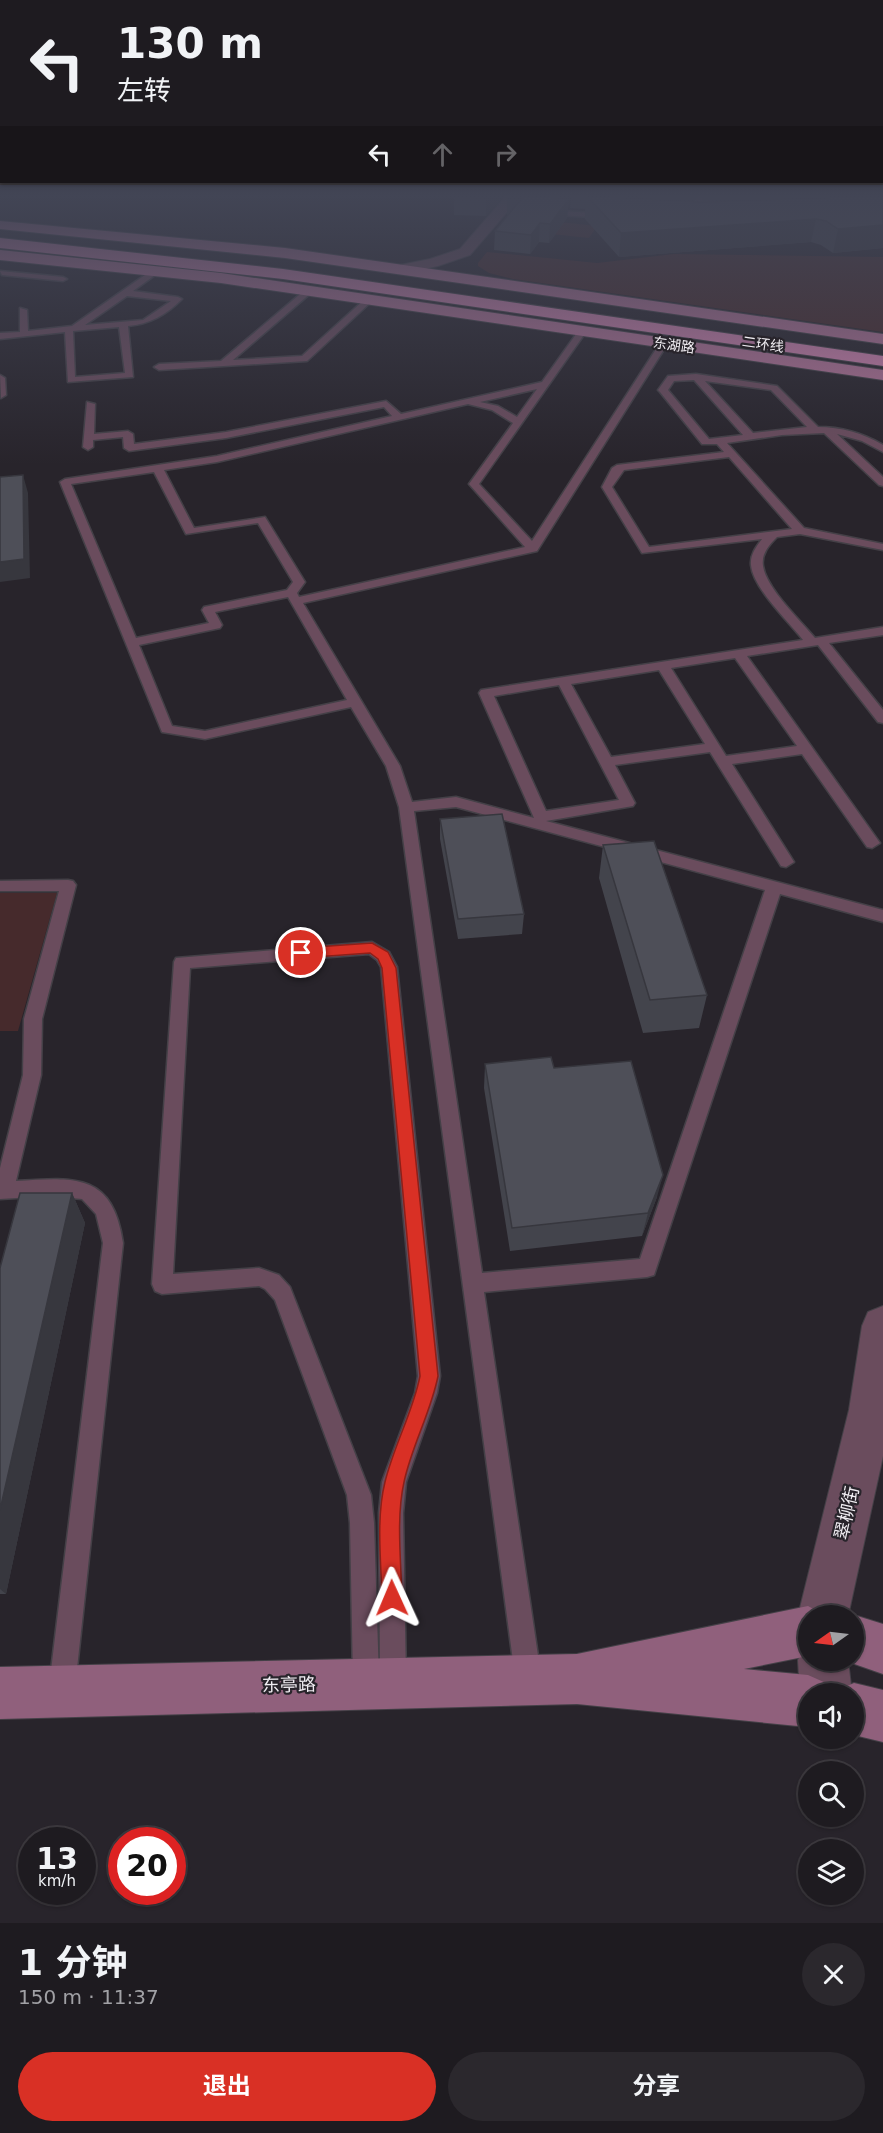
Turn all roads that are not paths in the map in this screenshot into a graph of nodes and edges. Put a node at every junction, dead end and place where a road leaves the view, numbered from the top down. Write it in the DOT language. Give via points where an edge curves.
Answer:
graph roads {
  1 [pos="135,286"];
  2 [pos="305,286"];
  3 [pos="329,286"];
  4 [pos="359,286"];
  5 [pos="367,286"];
  6 [pos="509,286"];
  7 [pos="125,293"];
  8 [pos="368,301"];
  9 [pos="23,310"];
  10 [pos="123,324"];
  11 [pos="71,329"];
  12 [pos="582,332"];
  13 [pos="24,334"];
  14 [pos="0,336"];
  15 [pos="883,339"];
  16 [pos="664,343"];
  17 [pos="883,349"];
  18 [pos="883,361"];
  19 [pos="223,364"];
  20 [pos="159,367"];
  21 [pos="883,375"];
  22 [pos="696,377"];
  23 [pos="0,378"];
  24 [pos="545,384"];
  25 [pos="1,395"];
  26 [pos="467,401"];
  27 [pos="90,404"];
  28 [pos="397,416"];
  29 [pos="518,422"];
  30 [pos="821,429"];
  31 [pos="751,437"];
  32 [pos="720,441"];
  33 [pos="883,449"];
  34 [pos="731,454"];
  35 [pos="157,467"];
  36 [pos="883,483"];
  37 [pos="800,531"];
  38 [pos="773,535"];
  39 [pos="883,547"];
  40 [pos="533,549"];
  41 [pos="294,597"];
  42 [pos="883,631"];
  43 [pos="816,641"];
  44 [pos="131,643"];
  45 [pos="739,654"];
  46 [pos="663,666"];
  47 [pos="564,682"];
  48 [pos="355,702"];
  49 [pos="883,719"];
  50 [pos="713,747"];
  51 [pos="806,749"];
  52 [pos="722,761"];
  53 [pos="607,762"];
  54 [pos="406,807"];
  55 [pos="872,843"];
  56 [pos="786,862"];
  57 [pos="0,886"];
  58 [pos="774,887"];
  59 [pos="883,916"];
  60 [pos="2,1191"];
  61 [pos="474,1283"];
  62 [pos="883,1326"];
  63 [pos="871,1410"];
  64 [pos="883,1468"];
  65 [pos="826,1605"];
  66 [pos="798,1633"];
  67 [pos="864,1643"];
  68 [pos="883,1650"];
  69 [pos="529,1679"];
  70 [pos="577,1679"];
  71 [pos="379,1683"];
  72 [pos="62,1691"];
  73 [pos="0,1693"];
  74 [pos="798,1700"];
  75 [pos="864,1711"];
  76 [pos="883,1716"];
  1 -- 7 [label="lane"];
  2 -- 19 [label="lane"];
  3 -- 8 [label="main road, 东湖路"];
  4 -- 18 [label="highway, 二环线"];
  5 -- 17 [label="highway, 二环线"];
  6 -- 15 [label="main road"];
  7 -- 10 [label="lane" via="178,299 151,319"];
  7 -- 11 [label="lane"];
  8 -- 12 [label="main road, 东湖路"];
  8 -- 19 [label="lane" via="304,359"];
  9 -- 13 [label="lane"];
  10 -- 11 [label="lane"];
  10 -- 11 [label="lane" via="130,375 71,380"];
  11 -- 13 [label="lane"];
  12 -- 16 [label="main road, 东湖路"];
  12 -- 24 [label="lane"];
  13 -- 14 [label="lane"];
  16 -- 21 [label="main road, 东湖路"];
  16 -- 40 [label="lane"];
  19 -- 20 [label="lane"];
  22 -- 30 [label="lane" via="774,388"];
  22 -- 31 [label="lane"];
  22 -- 32 [label="lane" via="671,378 663,390 706,442"];
  23 -- 25 [label="lane"];
  24 -- 26 [label="lane"];
  24 -- 29 [label="lane"];
  26 -- 28 [label="lane"];
  26 -- 29 [label="lane" via="495,408"];
  27 -- 28 [label="lane" via="88,443 128,435 129,448 238,434 386,404"];
  28 -- 35 [label="lane" via="218,459"];
  29 -- 40 [label="lane" via="474,484"];
  30 -- 31 [label="lane"];
  30 -- 33 [label="lane" via="860,434"];
  30 -- 36 [label="lane"];
  31 -- 32 [label="lane"];
  32 -- 34 [label="lane"];
  34 -- 37 [label="lane"];
  34 -- 38 [label="lane" via="621,467 607,487 646,551"];
  35 -- 41 [label="lane" via="190,532 261,519 299,582"];
  35 -- 44 [label="lane" via="65,482"];
  37 -- 38 [label="lane"];
  37 -- 39 [label="lane"];
  38 -- 43 [label="lane" via="759,552 757,569 767,587"];
  40 -- 41 [label="lane"];
  41 -- 44 [label="lane" via="208,610 216,625"];
  41 -- 48 [label="lane"];
  42 -- 43 [label="lane"];
  43 -- 45 [label="lane"];
  43 -- 49 [label="lane"];
  44 -- 48 [label="lane" via="167,729 204,735"];
  45 -- 46 [label="lane"];
  45 -- 51 [label="lane"];
  46 -- 47 [label="lane"];
  46 -- 50 [label="lane"];
  47 -- 53 [label="lane"];
  47 -- 53 [label="lane" via="486,693 541,817 628,803"];
  48 -- 54 [label="lane" via="393,766"];
  50 -- 52 [label="lane"];
  50 -- 53 [label="lane"];
  51 -- 52 [label="lane"];
  51 -- 55 [label="lane"];
  52 -- 56 [label="lane"];
  54 -- 58 [label="lane" via="456,802"];
  54 -- 61 [label="lane"];
  57 -- 60 [label="lane" via="68,885 33,1019 32,1075"];
  58 -- 59 [label="lane"];
  58 -- 61 [label="lane" via="647,1268"];
  60 -- 72 [label="lane" via="87,1192 107,1215 113,1243"];
  61 -- 69 [label="lane"];
  62 -- 63 [label="street, 翠柳街"];
  63 -- 64 [label="street, 翠柳街"];
  63 -- 65 [label="street, 翠柳街"];
  66 -- 70 [label="street, 东亭路"];
  67 -- 68 [label="street"];
  69 -- 70 [label="street, 东亭路"];
  69 -- 71 [label="street, 东亭路"];
  70 -- 74 [label="street, 东亭路"];
  71 -- 71 [label="lane" via="394,1482 429,1376 389,968 383,956 372,948 182,962 162,1284 259,1277 272,1282 283,1294 359,1495"];
  71 -- 72 [label="street, 东亭路"];
  72 -- 73 [label="street, 东亭路"];
  75 -- 76 [label="street"];
}
